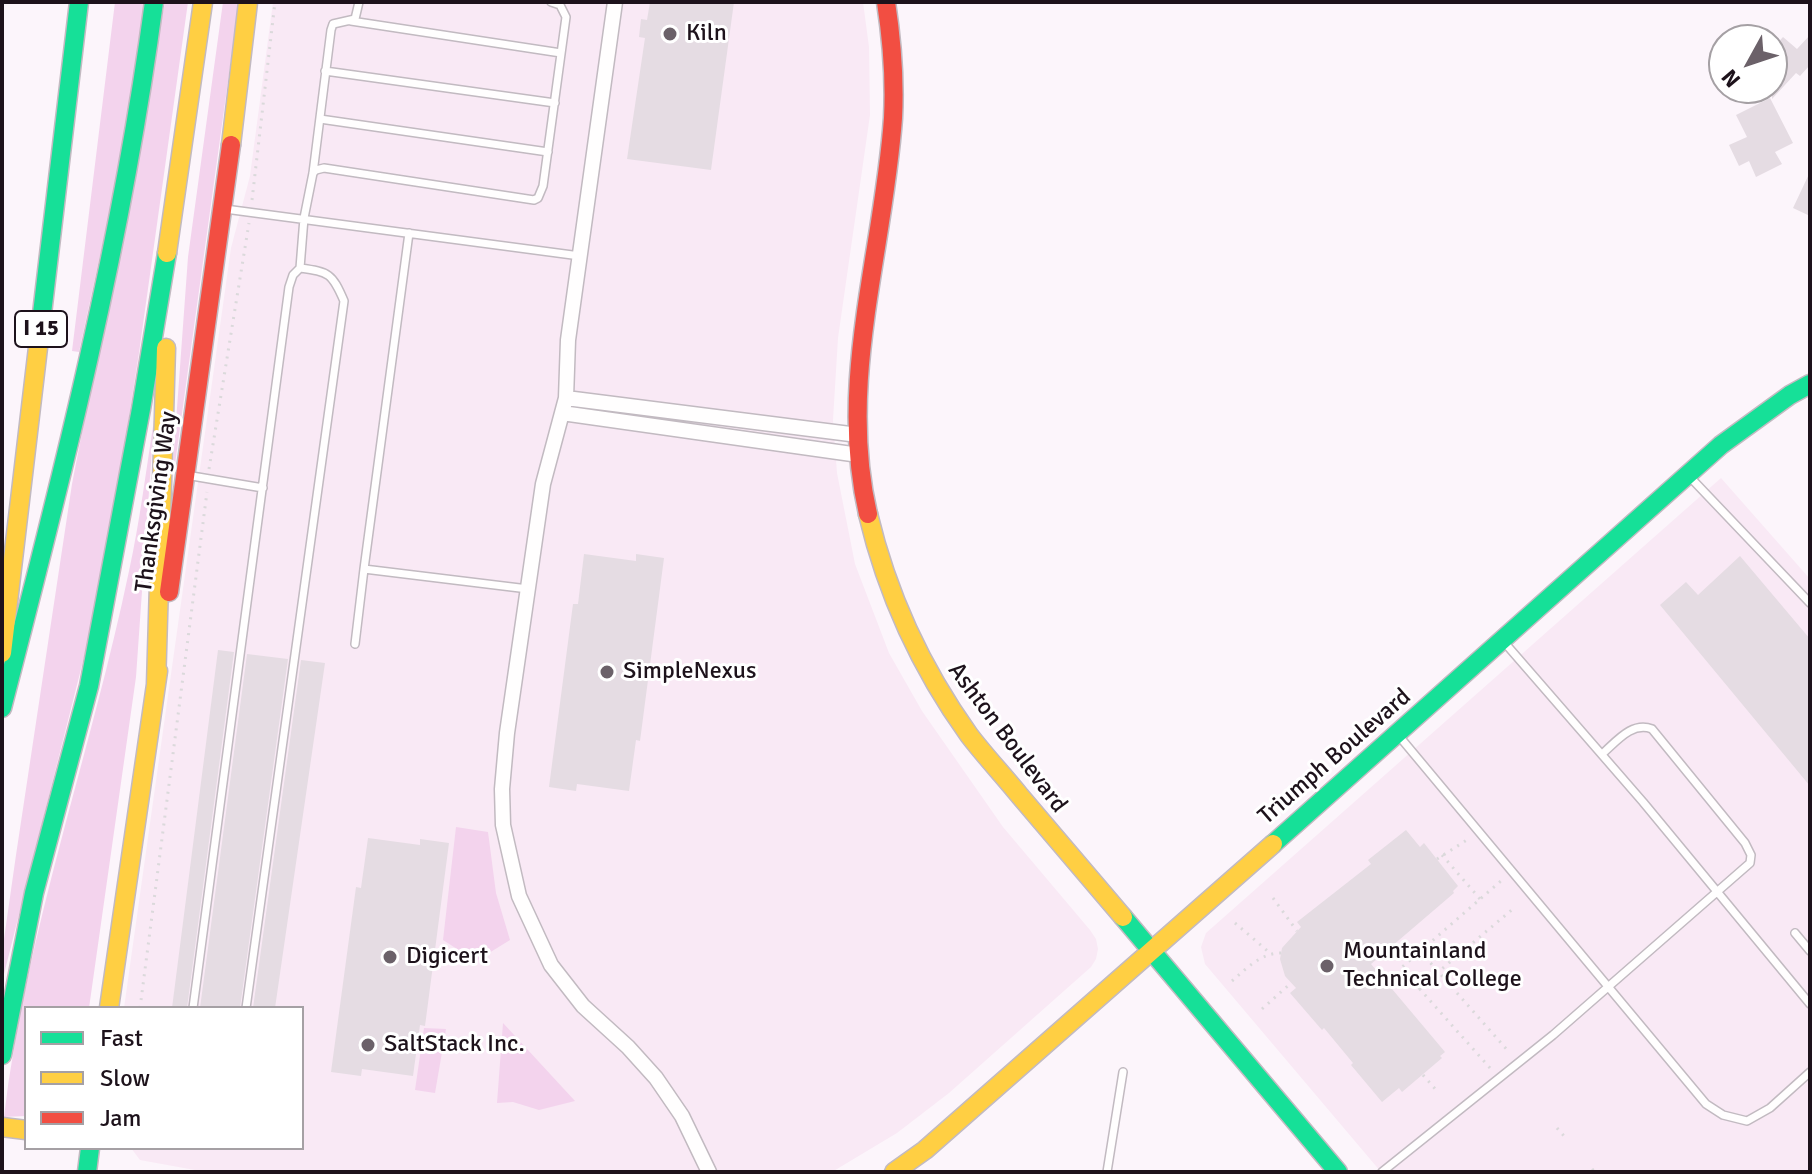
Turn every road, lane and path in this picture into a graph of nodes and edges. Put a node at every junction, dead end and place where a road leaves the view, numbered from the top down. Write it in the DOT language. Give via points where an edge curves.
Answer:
graph roads {
  1 [pos="79,2"];
  2 [pos="154,2"];
  3 [pos="203,2"];
  4 [pos="248,2"];
  5 [pos="275,2"];
  6 [pos="359,2"];
  7 [pos="551,2"];
  8 [pos="615,2"];
  9 [pos="886,2"];
  10 [pos="351,21"];
  11 [pos="561,53"];
  12 [pos="325,71"];
  13 [pos="555,103"];
  14 [pos="320,119"];
  15 [pos="548,152"];
  16 [pos="180,173"];
  17 [pos="313,173"];
  18 [pos="223,209"];
  19 [pos="251,212"];
  20 [pos="304,218"];
  21 [pos="409,233"];
  22 [pos="580,256"];
  23 [pos="300,268"];
  24 [pos="1810,384"];
  25 [pos="566,398"];
  26 [pos="562,413"];
  27 [pos="858,435"];
  28 [pos="859,455"];
  29 [pos="1687,474"];
  30 [pos="185,475"];
  31 [pos="208,478"];
  32 [pos="263,488"];
  33 [pos="364,569"];
  34 [pos="528,589"];
  35 [pos="1810,603"];
  36 [pos="1503,641"];
  37 [pos="355,644"];
  38 [pos="2,656"];
  39 [pos="156,685"];
  40 [pos="2,708"];
  41 [pos="1398,734"];
  42 [pos="1602,754"];
  43 [pos="1470,838"];
  44 [pos="1442,855"];
  45 [pos="1437,859"];
  46 [pos="1504,879"];
  47 [pos="1718,893"];
  48 [pos="1273,898"];
  49 [pos="1480,899"];
  50 [pos="1514,908"];
  51 [pos="1235,923"];
  52 [pos="1297,931"];
  53 [pos="1795,933"];
  54 [pos="1420,951"];
  55 [pos="1810,951"];
  56 [pos="1150,952"];
  57 [pos="1270,953"];
  58 [pos="1281,953"];
  59 [pos="1438,973"];
  60 [pos="1232,981"];
  61 [pos="1291,983"];
  62 [pos="1609,987"];
  63 [pos="1418,989"];
  64 [pos="1810,1004"];
  65 [pos="109,1006"];
  66 [pos="140,1006"];
  67 [pos="193,1006"];
  68 [pos="246,1006"];
  69 [pos="1262,1009"];
  70 [pos="1509,1052"];
  71 [pos="2,1055"];
  72 [pos="1490,1068"];
  73 [pos="1123,1072"];
  74 [pos="1810,1072"];
  75 [pos="1423,1075"];
  76 [pos="1437,1091"];
  77 [pos="2,1127"];
  78 [pos="1557,1128"];
  79 [pos="24,1130"];
  80 [pos="1564,1136"];
  81 [pos="90,1150"];
  82 [pos="87,1172"];
  83 [pos="709,1172"];
  84 [pos="894,1172"];
  85 [pos="1107,1172"];
  86 [pos="1338,1172"];
  87 [pos="1382,1172"];
  1 -- 38 [label="main road, I 15"];
  2 -- 40 [label="main road" via="82,401"];
  3 -- 16 [label="main road"];
  4 -- 18 [label="main road, Thanksgiving Way"];
  5 -- 19 [label="path"];
  6 -- 10 [label="lane"];
  7 -- 11 [label="lane" via="566,14"];
  8 -- 22 [label="street"];
  9 -- 27 [label="main road, Ashton Boulevard" via="894,86 861,346"];
  10 -- 11 [label="lane"];
  10 -- 12 [label="lane" via="333,24"];
  11 -- 13 [label="lane"];
  12 -- 13 [label="lane"];
  12 -- 14 [label="lane"];
  13 -- 15 [label="lane"];
  14 -- 15 [label="lane"];
  14 -- 17 [label="lane"];
  15 -- 17 [label="lane" via="543,186 534,200 324,168"];
  16 -- 39 [label="main road" via="165,371"];
  16 -- 71 [label="main road" via="89,686 34,893"];
  17 -- 20 [label="lane"];
  18 -- 19 [label="lane"];
  18 -- 30 [label="main road, Thanksgiving Way"];
  19 -- 20 [label="lane"];
  19 -- 31 [label="path"];
  20 -- 21 [label="lane"];
  20 -- 23 [label="lane"];
  21 -- 22 [label="lane"];
  21 -- 33 [label="lane"];
  22 -- 25 [label="street"];
  23 -- 32 [label="lane" via="289,287"];
  23 -- 68 [label="lane" via="324,271 335,279 344,301"];
  24 -- 29 [label="main road, Triumph Boulevard"];
  25 -- 26 [label="street"];
  25 -- 27 [label="street"];
  26 -- 28 [label="street"];
  26 -- 34 [label="street" via="543,484"];
  27 -- 28 [label="main road, Ashton Boulevard"];
  28 -- 56 [label="main road, Ashton Boulevard" via="868,521 884,577 923,666 979,748"];
  29 -- 35 [label="lane"];
  29 -- 36 [label="main road, Triumph Boulevard"];
  30 -- 31 [label="lane"];
  30 -- 39 [label="main road, Thanksgiving Way"];
  31 -- 32 [label="lane"];
  31 -- 66 [label="path"];
  32 -- 67 [label="lane"];
  33 -- 34 [label="lane"];
  33 -- 37 [label="lane"];
  34 -- 83 [label="street" via="502,789 506,845 519,896 551,965 583,1006 656,1078"];
  36 -- 41 [label="main road, Triumph Boulevard"];
  36 -- 42 [label="lane"];
  39 -- 65 [label="main road, Thanksgiving Way"];
  41 -- 56 [label="main road, Triumph Boulevard"];
  41 -- 62 [label="lane"];
  42 -- 47 [label="lane"];
  42 -- 47 [label="lane" via="1633,728 1652,729 1751,855 1750,863"];
  43 -- 44 [label="path"];
  44 -- 45 [label="path"];
  44 -- 49 [label="path"];
  46 -- 49 [label="path"];
  47 -- 62 [label="lane"];
  47 -- 64 [label="lane"];
  48 -- 52 [label="path"];
  49 -- 54 [label="path"];
  50 -- 59 [label="path"];
  51 -- 57 [label="path"];
  53 -- 55 [label="lane"];
  54 -- 59 [label="path"];
  54 -- 63 [label="path" via="1401,968"];
  56 -- 84 [label="main road, Triumph Boulevard"];
  56 -- 86 [label="main road, Ashton Boulevard"];
  57 -- 58 [label="path"];
  57 -- 60 [label="path"];
  59 -- 63 [label="path"];
  59 -- 70 [label="path"];
  61 -- 69 [label="path"];
  62 -- 74 [label="lane" via="1706,1104 1723,1115 1747,1121"];
  62 -- 87 [label="lane"];
  63 -- 72 [label="path"];
  73 -- 85 [label="lane"];
  75 -- 76 [label="path"];
  77 -- 79 [label="main road"];
  78 -- 80 [label="path"];
  81 -- 82 [label="main road"];
}
